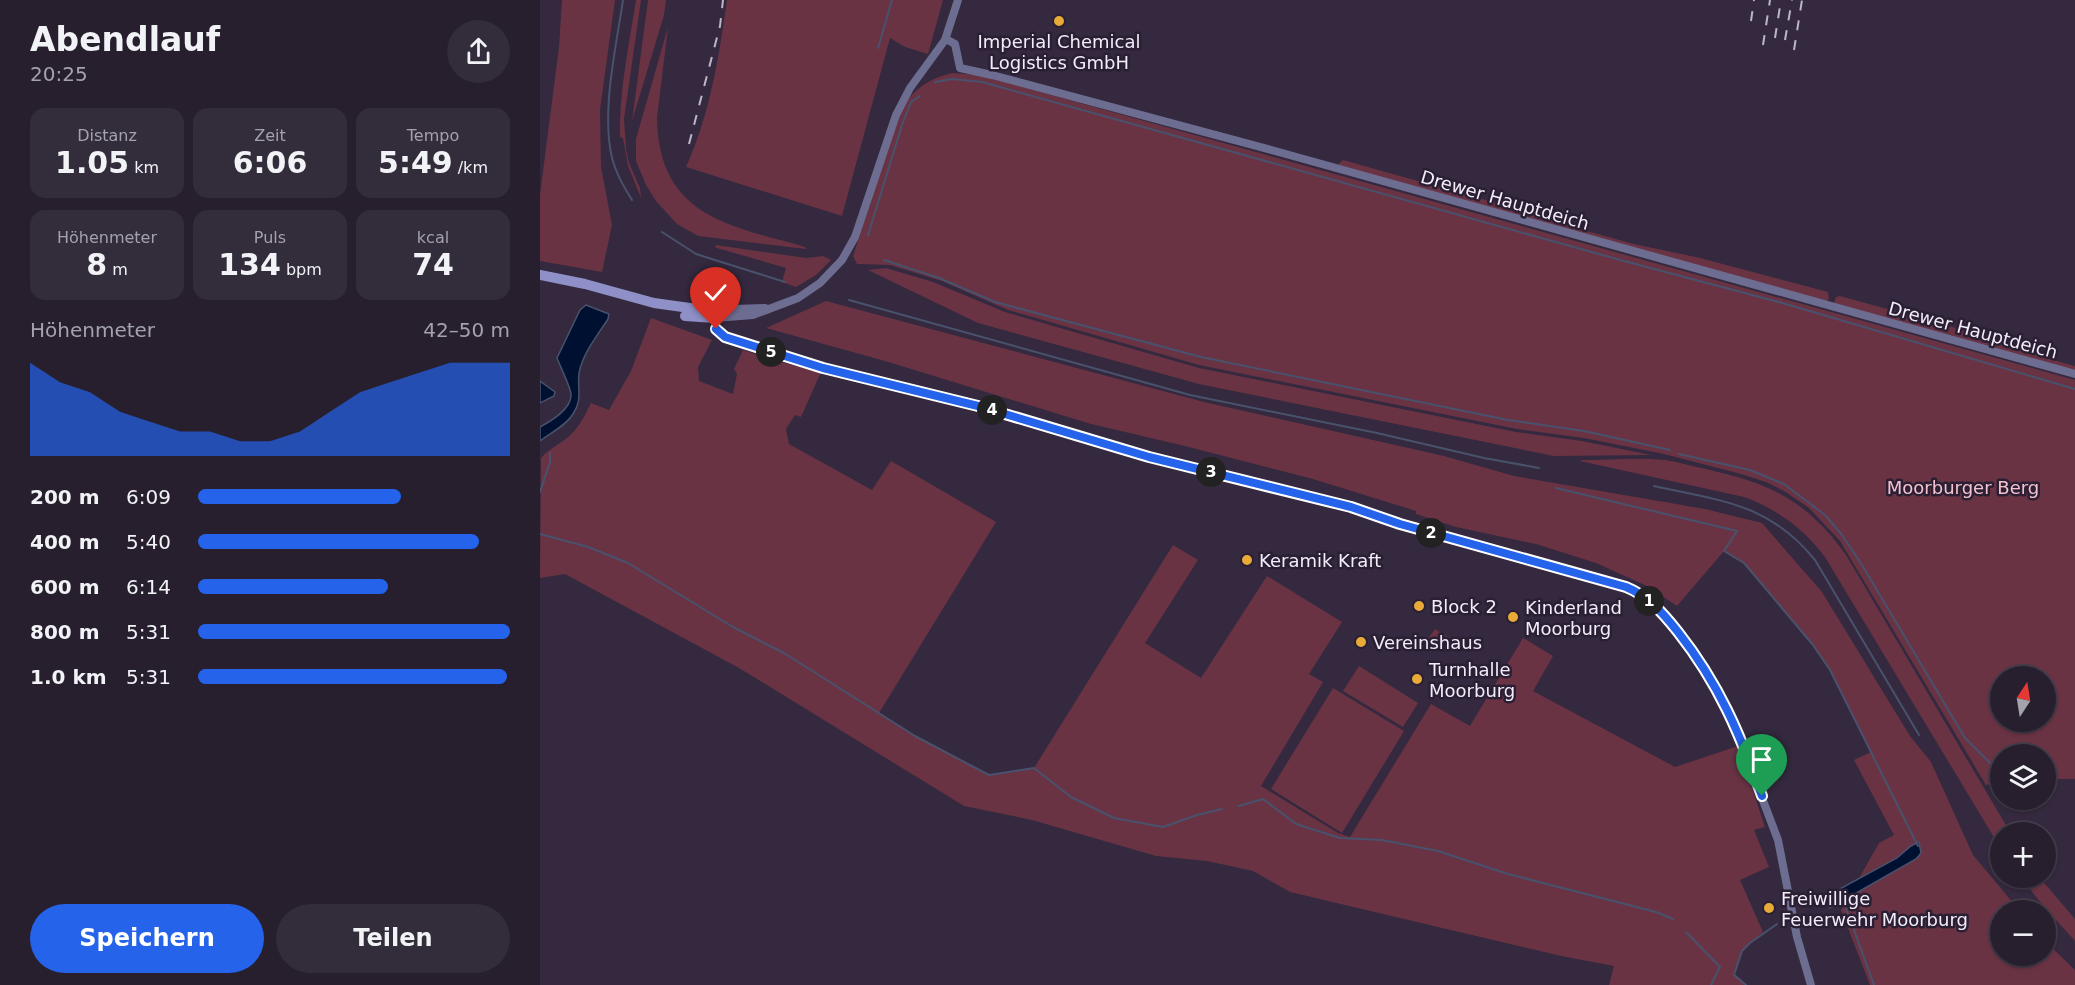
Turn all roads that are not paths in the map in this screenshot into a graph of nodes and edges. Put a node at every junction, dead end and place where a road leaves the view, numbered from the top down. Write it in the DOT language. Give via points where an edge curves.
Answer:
graph roads {
  1 [pos="958,0"];
  2 [pos="946,39"];
  3 [pos="540,275"];
  4 [pos="629,297"];
  5 [pos="770,308"];
  6 [pos="704,310"];
  7 [pos="715,318"];
  8 [pos="2075,374"];
  9 [pos="1811,985"];
  1 -- 2 [label="street"];
  2 -- 5 [label="street" via="899,108 855,237 842,260 806,294"];
  2 -- 8 [label="street, Drewer Hauptdeich" via="955,44 960,68 1275,151"];
  3 -- 4 [label="street"];
  4 -- 6 [label="street"];
  4 -- 7 [label="street" via="659,310"];
  5 -- 6 [label="street"];
  5 -- 7 [label="street" via="746,317"];
  6 -- 7 [label="street"];
  7 -- 9 [label="street" via="716,329 725,337 823,368 978,406 1149,457 1340,504 1635,591 1653,604 1698,657 1729,711 1776,835"];
}
